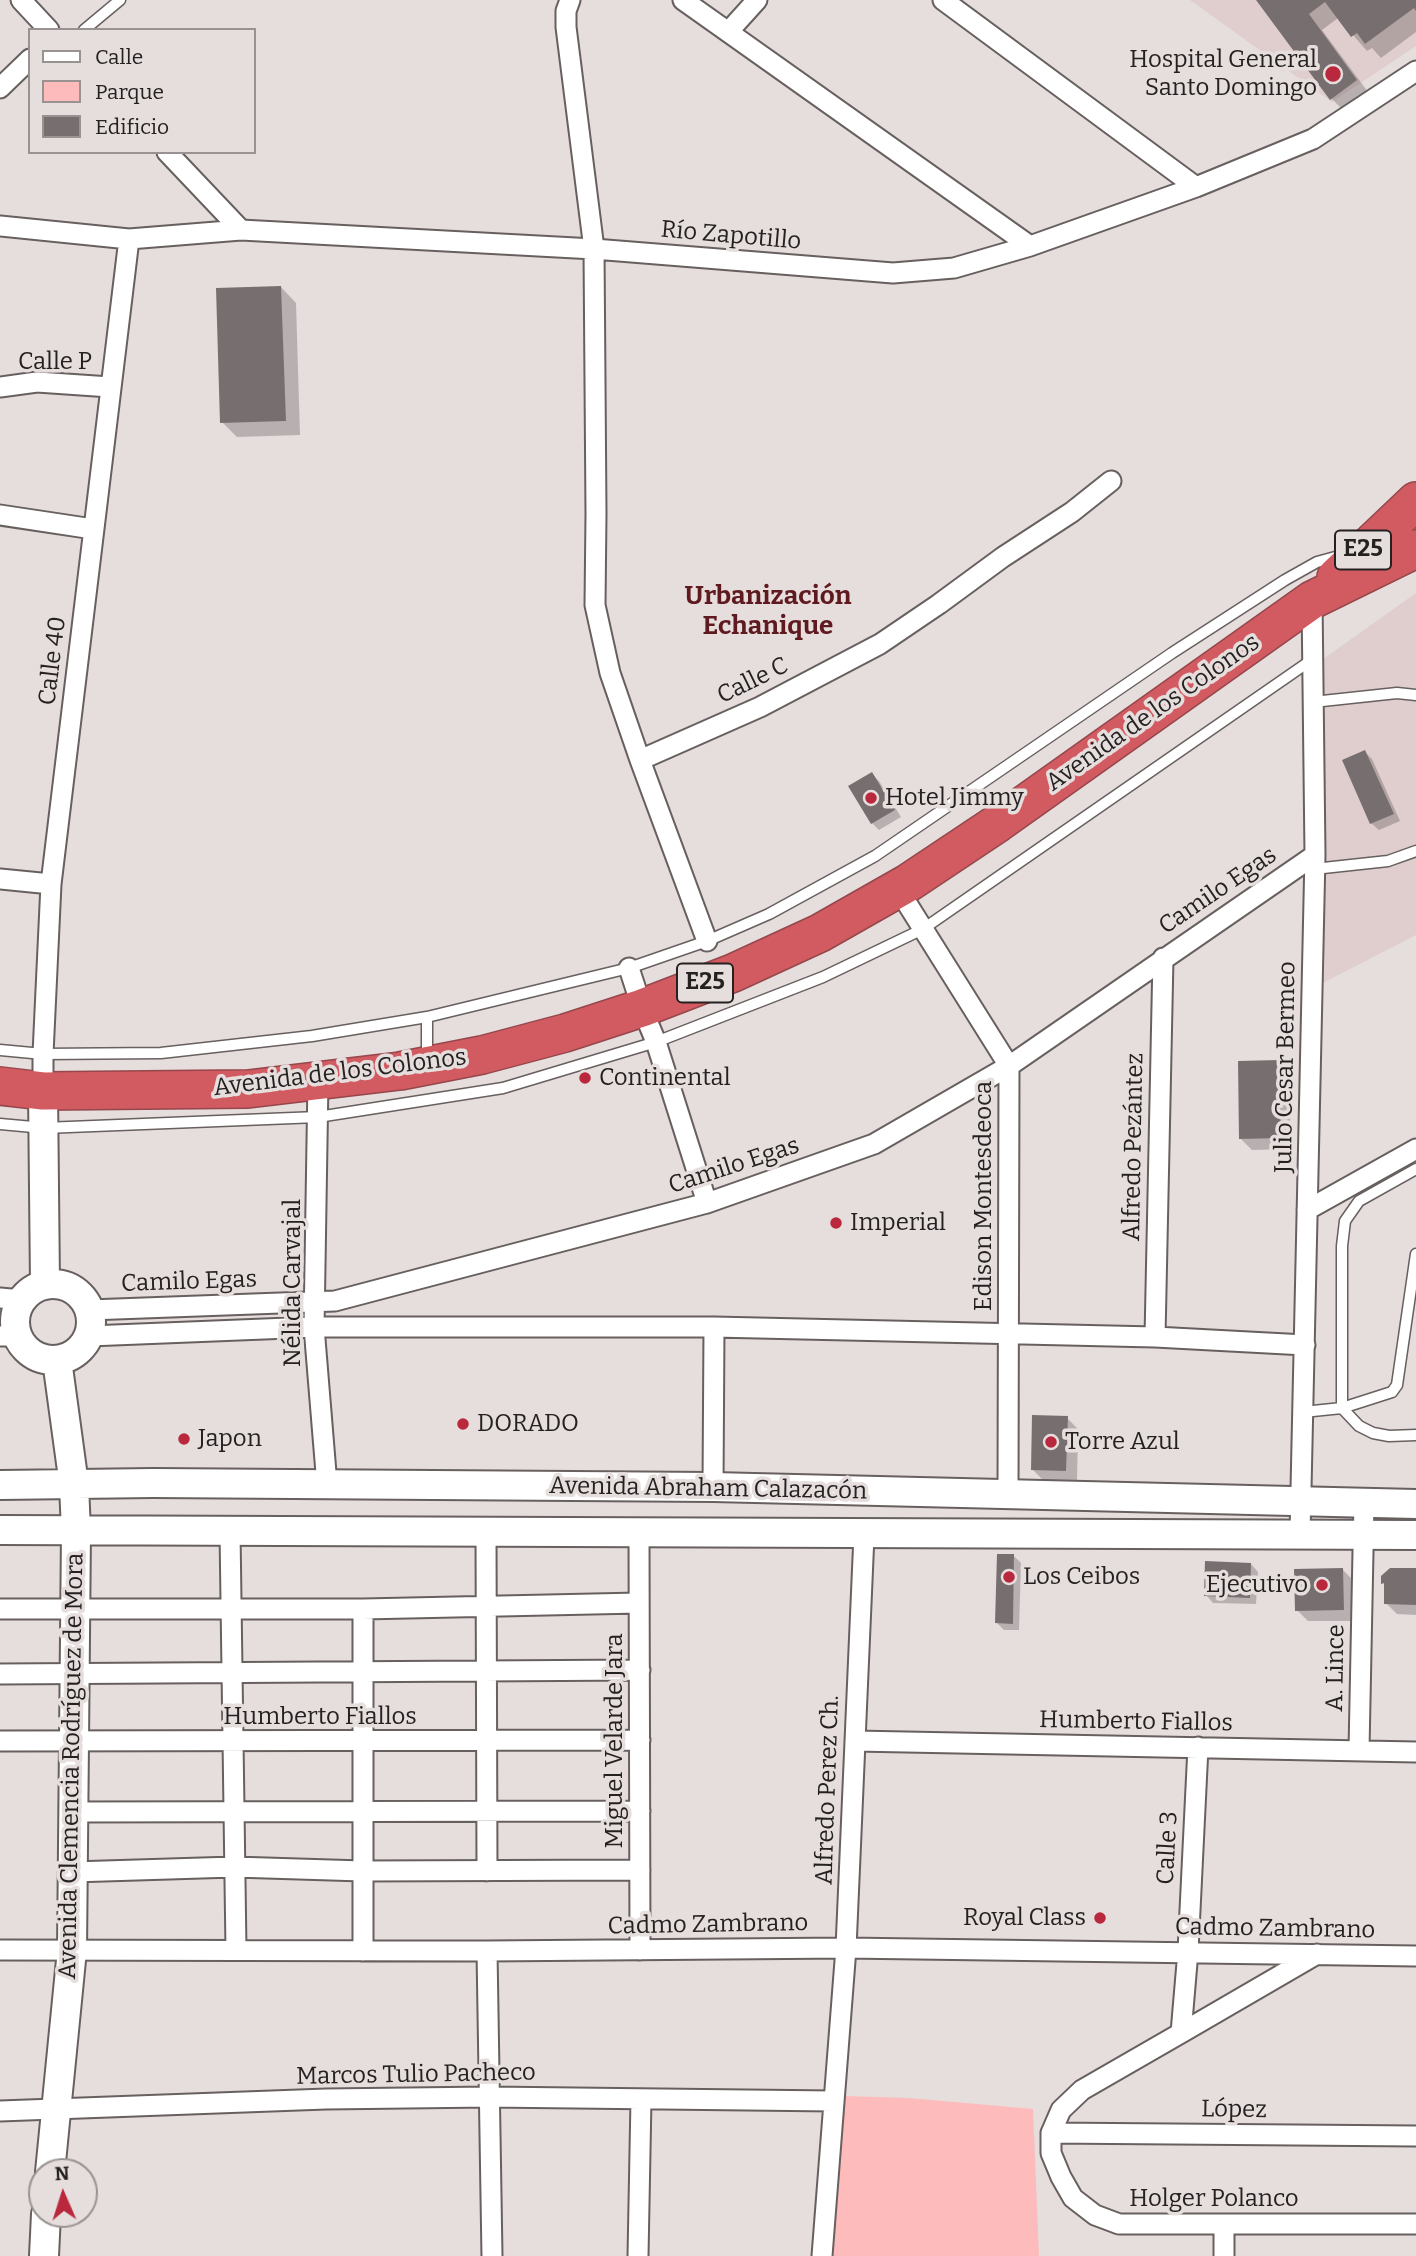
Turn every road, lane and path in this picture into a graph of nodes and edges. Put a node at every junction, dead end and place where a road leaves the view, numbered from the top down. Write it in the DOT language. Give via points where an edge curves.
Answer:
graph roads {
  1 [pos="21,0"];
  2 [pos="120,0"];
  3 [pos="570,0"];
  4 [pos="683,0"];
  5 [pos="757,0"];
  6 [pos="943,0"];
  7 [pos="47,28"];
  8 [pos="86,28"];
  9 [pos="729,31"];
  10 [pos="28,61"];
  11 [pos="1416,71"];
  12 [pos="0,88"];
  13 [pos="169,154"];
  14 [pos="1196,187"];
  15 [pos="0,226"];
  16 [pos="242,230"];
  17 [pos="129,239"];
  18 [pos="1030,246"];
  19 [pos="594,249"];
  20 [pos="0,387"];
  21 [pos="110,387"];
  22 [pos="1111,481"];
  23 [pos="1416,500"];
  24 [pos="0,514"];
  25 [pos="93,529"];
  26 [pos="1416,549"];
  27 [pos="1363,550"];
  28 [pos="1312,600"];
  29 [pos="1313,659"];
  30 [pos="1416,695"];
  31 [pos="1314,702"];
  32 [pos="640,760"];
  33 [pos="1416,851"];
  34 [pos="1315,862"];
  35 [pos="0,879"];
  36 [pos="51,884"];
  37 [pos="898,889"];
  38 [pos="923,929"];
  39 [pos="707,941"];
  40 [pos="1163,958"];
  41 [pos="629,968"];
  42 [pos="642,1008"];
  43 [pos="427,1017"];
  44 [pos="656,1042"];
  45 [pos="0,1050"];
  46 [pos="43,1055"];
  47 [pos="428,1066"];
  48 [pos="1009,1066"];
  49 [pos="318,1080"];
  50 [pos="0,1086"];
  51 [pos="43,1091"];
  52 [pos="318,1117"];
  53 [pos="0,1124"];
  54 [pos="44,1128"];
  55 [pos="1416,1149"];
  56 [pos="1416,1169"];
  57 [pos="707,1203"];
  58 [pos="1307,1210"];
  59 [pos="1416,1254"];
  60 [pos="23,1294"];
  61 [pos="315,1302"];
  62 [pos="89,1323"];
  63 [pos="314,1326"];
  64 [pos="714,1327"];
  65 [pos="1009,1333"];
  66 [pos="8,1336"];
  67 [pos="1155,1337"];
  68 [pos="1305,1345"];
  69 [pos="57,1360"];
  70 [pos="1342,1408"];
  71 [pos="1303,1412"];
  72 [pos="1416,1435"];
  73 [pos="74,1485"];
  74 [pos="327,1485"];
  75 [pos="0,1486"];
  76 [pos="713,1487"];
  77 [pos="1008,1494"];
  78 [pos="1301,1500"];
  79 [pos="1364,1503"];
  80 [pos="1416,1504"];
  81 [pos="0,1530"];
  82 [pos="76,1531"];
  83 [pos="230,1531"];
  84 [pos="486,1532"];
  85 [pos="639,1532"];
  86 [pos="1300,1534"];
  87 [pos="1363,1534"];
  88 [pos="864,1535"];
  89 [pos="1416,1535"];
  90 [pos="639,1603"];
  91 [pos="486,1606"];
  92 [pos="0,1609"];
  93 [pos="363,1609"];
  94 [pos="75,1610"];
  95 [pos="231,1610"];
  96 [pos="640,1670"];
  97 [pos="363,1671"];
  98 [pos="486,1671"];
  99 [pos="74,1672"];
  100 [pos="232,1672"];
  101 [pos="0,1674"];
  102 [pos="640,1740"];
  103 [pos="0,1741"];
  104 [pos="363,1741"];
  105 [pos="486,1741"];
  106 [pos="855,1741"];
  107 [pos="74,1742"];
  108 [pos="232,1742"];
  109 [pos="1198,1747"];
  110 [pos="1359,1750"];
  111 [pos="1416,1752"];
  112 [pos="487,1811"];
  113 [pos="640,1811"];
  114 [pos="73,1812"];
  115 [pos="233,1812"];
  116 [pos="363,1812"];
  117 [pos="234,1867"];
  118 [pos="640,1870"];
  119 [pos="363,1871"];
  120 [pos="487,1871"];
  121 [pos="72,1872"];
  122 [pos="846,1948"];
  123 [pos="0,1950"];
  124 [pos="72,1950"];
  125 [pos="640,1950"];
  126 [pos="236,1951"];
  127 [pos="363,1951"];
  128 [pos="487,1951"];
  129 [pos="1188,1951"];
  130 [pos="1318,1953"];
  131 [pos="1416,1956"];
  132 [pos="1181,2033"];
  133 [pos="489,2097"];
  134 [pos="641,2099"];
  135 [pos="833,2101"];
  136 [pos="55,2110"];
  137 [pos="0,2111"];
  138 [pos="1051,2133"];
  139 [pos="1416,2136"];
  140 [pos="51,2158"];
  141 [pos="1224,2224"];
  142 [pos="1416,2224"];
  143 [pos="45,2228"];
  144 [pos="44,2256"];
  145 [pos="492,2256"];
  146 [pos="638,2256"];
  147 [pos="822,2256"];
  148 [pos="1224,2256"];
  1 -- 7 [label="street"];
  2 -- 8 [label="lane"];
  3 -- 19 [label="street" via="566,26"];
  4 -- 9 [label="street"];
  5 -- 9 [label="street"];
  6 -- 14 [label="street"];
  9 -- 18 [label="street"];
  10 -- 12 [label="street"];
  11 -- 14 [label="street, Río Zapotillo" via="1314,139"];
  13 -- 16 [label="street"];
  14 -- 18 [label="street, Río Zapotillo"];
  15 -- 17 [label="street, Río Zapotillo"];
  16 -- 17 [label="street, Río Zapotillo"];
  16 -- 19 [label="street, Río Zapotillo"];
  17 -- 21 [label="street, Calle 40"];
  18 -- 19 [label="street, Río Zapotillo" via="954,268 893,273"];
  19 -- 32 [label="street" via="594,605 610,673"];
  20 -- 21 [label="street, Calle P" via="37,382"];
  21 -- 25 [label="street, Calle 40"];
  22 -- 32 [label="street, Calle C" via="880,644 760,707"];
  23 -- 27 [label="highway, Avenida de los Colonos / E25"];
  24 -- 25 [label="street"];
  25 -- 36 [label="street, Calle 40"];
  26 -- 28 [label="highway, Avenida de los Colonos / E25"];
  27 -- 28 [label="highway, Avenida de los Colonos / E25"];
  27 -- 39 [label="lane" via="1317,562 1285,580 875,856 769,914"];
  28 -- 29 [label="street, Julio Cesar Bermeo"];
  28 -- 37 [label="highway, Avenida de los Colonos / E25"];
  29 -- 31 [label="street, Julio Cesar Bermeo"];
  29 -- 38 [label="lane"];
  30 -- 31 [label="lane"];
  31 -- 34 [label="street, Julio Cesar Bermeo"];
  32 -- 39 [label="street"];
  33 -- 34 [label="lane" via="1388,862"];
  34 -- 40 [label="street, Camilo Egas"];
  34 -- 58 [label="street, Julio Cesar Bermeo"];
  35 -- 36 [label="street"];
  36 -- 46 [label="street, Calle 40"];
  37 -- 38 [label="street, Edison Montesdeoca"];
  37 -- 42 [label="highway, Avenida de los Colonos / E25" via="807,939"];
  38 -- 44 [label="lane" via="823,977"];
  38 -- 48 [label="street, Edison Montesdeoca"];
  39 -- 41 [label="lane"];
  40 -- 48 [label="street, Camilo Egas"];
  40 -- 67 [label="street, Alfredo Pezántez"];
  41 -- 42 [label="street"];
  41 -- 43 [label="lane"];
  42 -- 44 [label="street"];
  42 -- 47 [label="highway, Avenida de los Colonos / E25" via="565,1033"];
  43 -- 46 [label="lane" via="161,1053"];
  43 -- 47 [label="lane"];
  44 -- 52 [label="lane" via="503,1088"];
  44 -- 57 [label="street"];
  45 -- 46 [label="lane"];
  46 -- 51 [label="street, Calle 40"];
  47 -- 49 [label="highway, Avenida de los Colonos / E25"];
  48 -- 57 [label="street, Camilo Egas" via="874,1144"];
  48 -- 65 [label="street, Edison Montesdeoca"];
  49 -- 51 [label="highway, Avenida de los Colonos / E25" via="248,1089"];
  49 -- 52 [label="street, Nélida Carvajal"];
  50 -- 51 [label="highway, Avenida de los Colonos / E25"];
  51 -- 54 [label="main road"];
  52 -- 54 [label="lane"];
  52 -- 61 [label="street, Nélida Carvajal"];
  53 -- 54 [label="lane"];
  54 -- 60 [label="main road"];
  55 -- 58 [label="street"];
  56 -- 70 [label="lane" via="1359,1201 1345,1221"];
  57 -- 61 [label="street, Camilo Egas"];
  58 -- 68 [label="street, Julio Cesar Bermeo"];
  59 -- 70 [label="lane" via="1398,1385 1392,1392"];
  60 -- 62 [label="main road" via="56,1284 76,1292"];
  60 -- 66 [label="main road"];
  61 -- 62 [label="street, Camilo Egas"];
  61 -- 63 [label="street, Nélida Carvajal"];
  62 -- 63 [label="street, Camilo Egas"];
  62 -- 69 [label="main road" via="76,1352"];
  63 -- 64 [label="street, Camilo Egas"];
  63 -- 74 [label="street, Nélida Carvajal"];
  64 -- 65 [label="street, Camilo Egas"];
  64 -- 76 [label="street"];
  65 -- 67 [label="street, Camilo Egas"];
  65 -- 77 [label="street, Edison Montesdeoca"];
  66 -- 69 [label="main road" via="33,1355"];
  67 -- 68 [label="street, Camilo Egas"];
  68 -- 71 [label="street, Julio Cesar Bermeo"];
  69 -- 73 [label="main road, Avenida Clemencia Rodríguez de Mora"];
  70 -- 71 [label="lane"];
  70 -- 72 [label="lane" via="1373,1433"];
  71 -- 78 [label="street, Julio Cesar Bermeo"];
  73 -- 74 [label="main road, Avenida Abraham Calazacón"];
  73 -- 75 [label="main road, Avenida Abraham Calazacón"];
  73 -- 82 [label="main road, Avenida Clemencia Rodríguez de Mora"];
  74 -- 76 [label="main road, Avenida Abraham Calazacón"];
  76 -- 77 [label="main road, Avenida Abraham Calazacón"];
  77 -- 78 [label="main road, Avenida Abraham Calazacón"];
  78 -- 79 [label="main road, Avenida Abraham Calazacón"];
  78 -- 86 [label="street, Julio Cesar Bermeo"];
  79 -- 80 [label="main road, Avenida Abraham Calazacón"];
  79 -- 87 [label="street, A. Lince"];
  81 -- 82 [label="main road, Avenida Abraham Calazacón"];
  82 -- 83 [label="main road, Avenida Abraham Calazacón"];
  82 -- 94 [label="main road, Avenida Clemencia Rodríguez de Mora"];
  83 -- 84 [label="main road, Avenida Abraham Calazacón"];
  83 -- 95 [label="street"];
  84 -- 85 [label="main road, Avenida Abraham Calazacón"];
  84 -- 91 [label="street"];
  85 -- 88 [label="main road, Avenida Abraham Calazacón"];
  85 -- 90 [label="street, Miguel Velarde Jara"];
  86 -- 87 [label="main road, Avenida Abraham Calazacón"];
  86 -- 88 [label="main road, Avenida Abraham Calazacón"];
  87 -- 89 [label="main road, Avenida Abraham Calazacón"];
  87 -- 110 [label="street, A. Lince"];
  88 -- 106 [label="street, Alfredo Perez Ch."];
  90 -- 91 [label="street"];
  90 -- 96 [label="street, Miguel Velarde Jara"];
  91 -- 93 [label="street"];
  91 -- 98 [label="street"];
  92 -- 94 [label="street"];
  93 -- 95 [label="street"];
  93 -- 97 [label="street"];
  94 -- 95 [label="street"];
  94 -- 99 [label="main road, Avenida Clemencia Rodríguez de Mora"];
  95 -- 100 [label="street"];
  96 -- 98 [label="street"];
  96 -- 102 [label="street, Miguel Velarde Jara"];
  97 -- 98 [label="street"];
  97 -- 100 [label="street"];
  97 -- 104 [label="street"];
  98 -- 105 [label="street"];
  99 -- 100 [label="street"];
  99 -- 101 [label="street"];
  99 -- 107 [label="main road, Avenida Clemencia Rodríguez de Mora"];
  100 -- 108 [label="street"];
  102 -- 105 [label="street, Humberto Fiallos"];
  102 -- 113 [label="street, Miguel Velarde Jara"];
  103 -- 107 [label="street, Humberto Fiallos"];
  104 -- 105 [label="street, Humberto Fiallos"];
  104 -- 108 [label="street, Humberto Fiallos"];
  104 -- 116 [label="street"];
  105 -- 112 [label="street"];
  106 -- 109 [label="street, Humberto Fiallos"];
  106 -- 122 [label="street, Alfredo Perez Ch."];
  107 -- 108 [label="street, Humberto Fiallos"];
  107 -- 114 [label="main road, Avenida Clemencia Rodríguez de Mora"];
  108 -- 115 [label="street"];
  109 -- 110 [label="street, Humberto Fiallos"];
  109 -- 129 [label="street, Calle 3"];
  110 -- 111 [label="street, Humberto Fiallos"];
  112 -- 113 [label="street"];
  112 -- 116 [label="street"];
  112 -- 120 [label="street"];
  113 -- 118 [label="street, Miguel Velarde Jara"];
  114 -- 115 [label="street"];
  114 -- 121 [label="main road, Avenida Clemencia Rodríguez de Mora"];
  115 -- 116 [label="street"];
  115 -- 117 [label="street"];
  116 -- 119 [label="street"];
  117 -- 119 [label="street"];
  117 -- 121 [label="street"];
  117 -- 126 [label="street"];
  118 -- 120 [label="street"];
  118 -- 125 [label="street, Miguel Velarde Jara"];
  119 -- 120 [label="street"];
  119 -- 127 [label="street"];
  121 -- 124 [label="main road, Avenida Clemencia Rodríguez de Mora"];
  122 -- 125 [label="street, Cadmo Zambrano"];
  122 -- 129 [label="street, Cadmo Zambrano"];
  122 -- 135 [label="street, Alfredo Perez Ch."];
  123 -- 124 [label="street, Cadmo Zambrano"];
  124 -- 126 [label="street, Cadmo Zambrano"];
  124 -- 136 [label="main road, Avenida Clemencia Rodríguez de Mora"];
  125 -- 128 [label="street, Cadmo Zambrano"];
  126 -- 127 [label="street, Cadmo Zambrano"];
  127 -- 128 [label="street, Cadmo Zambrano"];
  128 -- 133 [label="street"];
  129 -- 130 [label="street, Cadmo Zambrano"];
  129 -- 132 [label="street, Calle 3"];
  130 -- 131 [label="street, Cadmo Zambrano"];
  130 -- 132 [label="street"];
  132 -- 138 [label="street" via="1082,2090 1061,2110"];
  133 -- 134 [label="street, Marcos Tulio Pacheco"];
  133 -- 136 [label="street, Marcos Tulio Pacheco"];
  133 -- 145 [label="street"];
  134 -- 135 [label="street, Marcos Tulio Pacheco"];
  134 -- 146 [label="street"];
  135 -- 147 [label="street, Alfredo Perez Ch."];
  136 -- 137 [label="street, Marcos Tulio Pacheco"];
  136 -- 140 [label="main road, Avenida Clemencia Rodríguez de Mora"];
  138 -- 139 [label="street, López"];
  138 -- 141 [label="street, Holger Polanco" via="1051,2153 1061,2177 1073,2198 1095,2215 1119,2224"];
  141 -- 142 [label="street, Holger Polanco"];
  141 -- 148 [label="street"];
  143 -- 144 [label="main road"];
}
